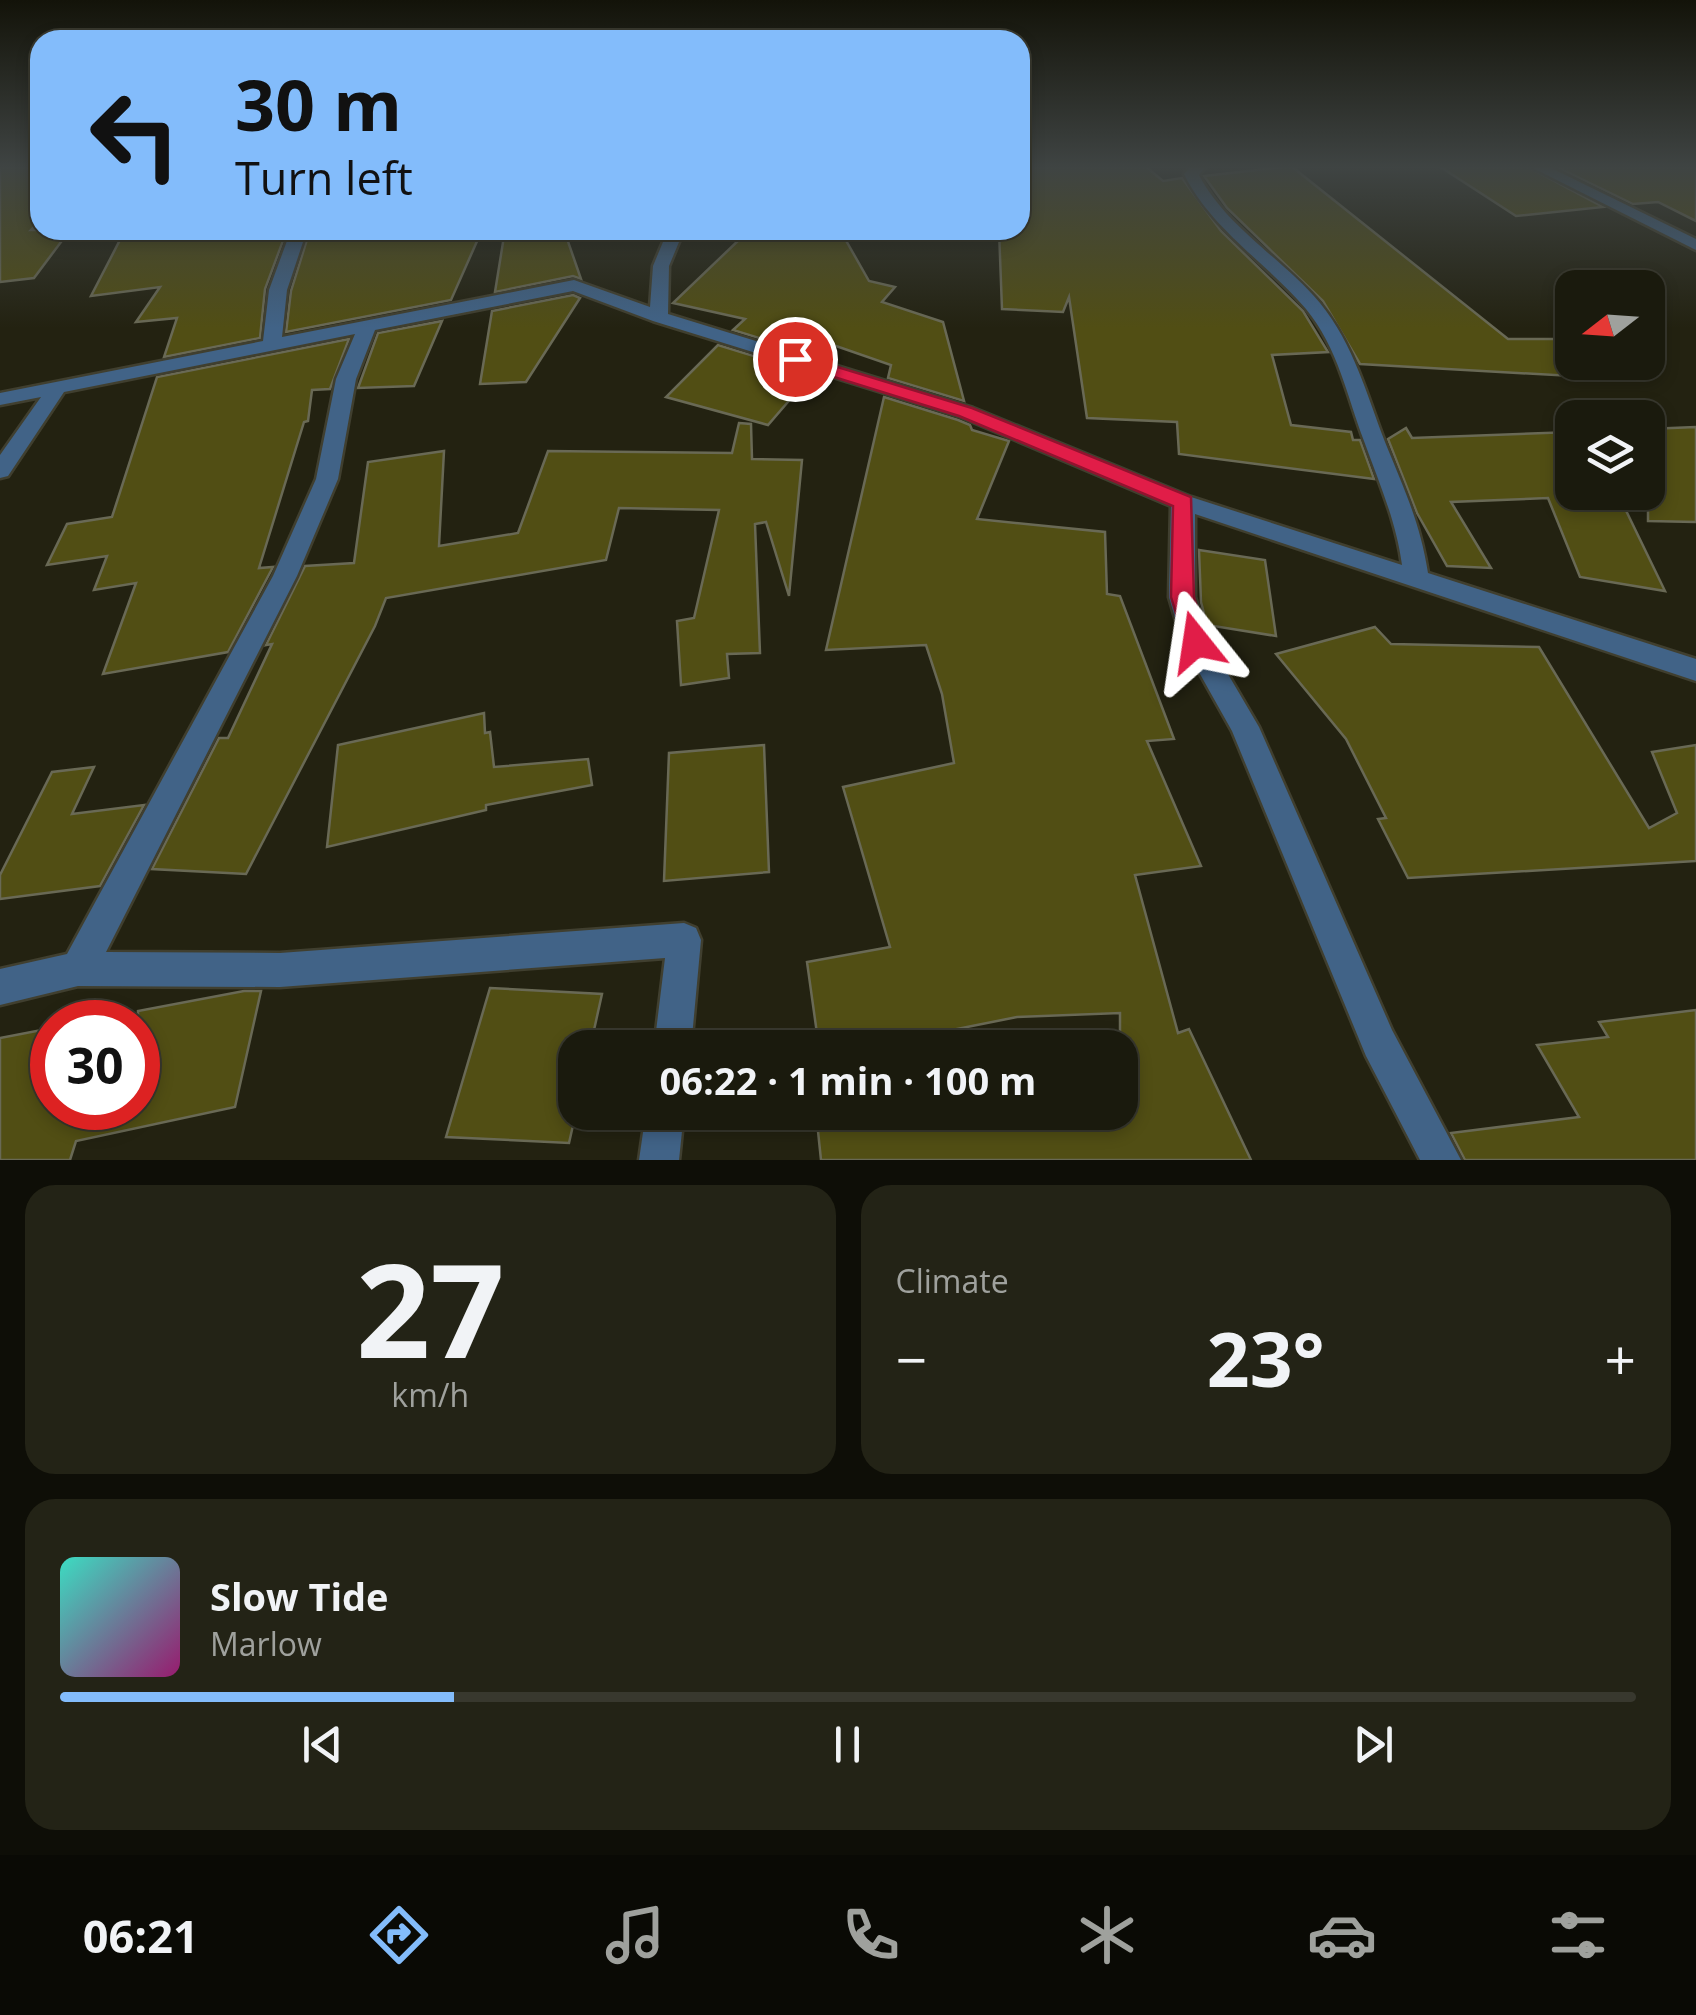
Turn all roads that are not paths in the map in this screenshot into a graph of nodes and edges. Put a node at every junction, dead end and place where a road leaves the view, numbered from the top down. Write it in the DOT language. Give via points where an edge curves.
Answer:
graph roads {
  1 [pos="1226,220"];
  2 [pos="1646,220"];
  3 [pos="296,240"];
  4 [pos="672,240"];
  5 [pos="1696,245"];
  6 [pos="659,316"];
  7 [pos="368,324"];
  8 [pos="272,344"];
  9 [pos="57,388"];
  10 [pos="0,399"];
  11 [pos="0,471"];
  12 [pos="1183,502"];
  13 [pos="1417,578"];
  14 [pos="1696,670"];
  15 [pos="78,969"];
  16 [pos="0,988"];
  17 [pos="674,1030"];
  18 [pos="663,1130"];
  19 [pos="659,1160"];
  20 [pos="1441,1160"];
  1 -- 13 [label="street" via="1313,306 1343,350 1408,523"];
  2 -- 5 [label="street"];
  3 -- 8 [label="street" via="278,290"];
  4 -- 6 [label="street" via="661,266"];
  6 -- 7 [label="street" via="574,286"];
  6 -- 12 [label="street" via="966,412"];
  7 -- 8 [label="street"];
  7 -- 15 [label="street" via="346,378 327,479 285,576"];
  8 -- 9 [label="street"];
  9 -- 10 [label="street"];
  9 -- 11 [label="street"];
  12 -- 13 [label="street"];
  12 -- 20 [label="street" via="1182,597 1196,642 1245,727 1379,1043"];
  13 -- 14 [label="street"];
  15 -- 16 [label="street"];
  15 -- 17 [label="street" via="280,970 684,940"];
  18 -- 19 [label="street"];
}
